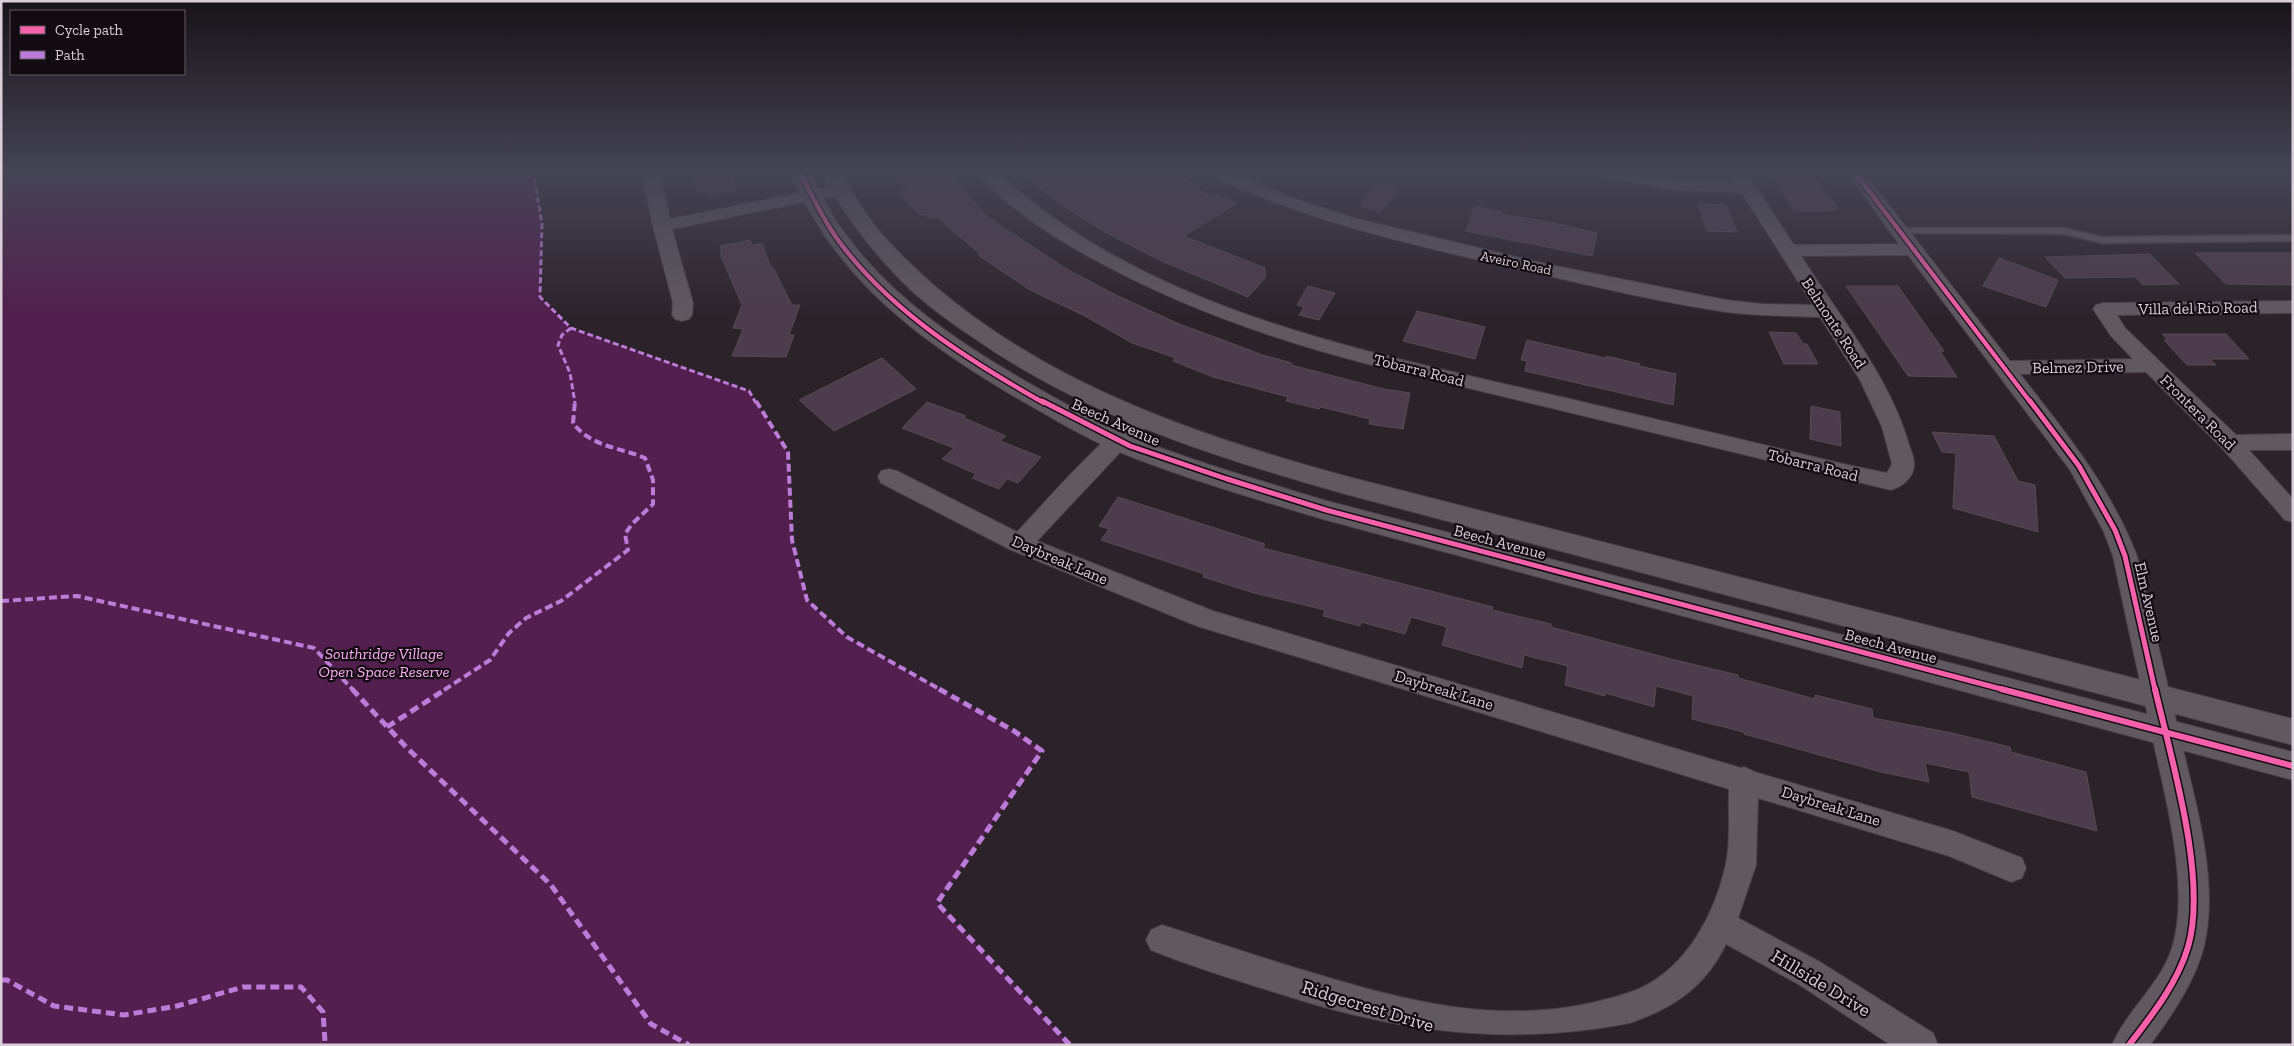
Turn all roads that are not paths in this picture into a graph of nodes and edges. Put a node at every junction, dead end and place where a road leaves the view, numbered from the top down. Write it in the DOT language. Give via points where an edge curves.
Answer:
graph roads {
  1 [pos="660,219"];
  2 [pos="697,219"];
  3 [pos="823,219"];
  4 [pos="859,219"];
  5 [pos="1041,219"];
  6 [pos="1337,219"];
  7 [pos="1767,219"];
  8 [pos="1891,219"];
  9 [pos="662,226"];
  10 [pos="1900,231"];
  11 [pos="2293,238"];
  12 [pos="1914,249"];
  13 [pos="1788,250"];
  14 [pos="2293,307"];
  15 [pos="2103,309"];
  16 [pos="1826,311"];
  17 [pos="682,315"];
  18 [pos="2152,365"];
  19 [pos="2004,368"];
  20 [pos="1143,420"];
  21 [pos="1118,441"];
  22 [pos="2293,442"];
  23 [pos="2230,443"];
  24 [pos="889,477"];
  25 [pos="1891,482"];
  26 [pos="2293,514"];
  27 [pos="1020,544"];
  28 [pos="2156,696"];
  29 [pos="2165,732"];
  30 [pos="2293,732"];
  31 [pos="2293,766"];
  32 [pos="1744,779"];
  33 [pos="2011,868"];
  34 [pos="1720,924"];
  35 [pos="1162,940"];
  36 [pos="1921,1045"];
  37 [pos="2129,1045"];
  1 -- 9 [label="street"];
  2 -- 9 [label="street"];
  3 -- 21 [label="street, Beech Avenue" via="864,274 915,319 975,363"];
  4 -- 20 [label="street, Beech Avenue" via="892,261 951,312 1019,358"];
  5 -- 25 [label="street, Tobarra Road" via="1133,275 1205,307 1331,348"];
  6 -- 16 [label="street, Aveiro Road" via="1416,240 1680,298 1736,308"];
  7 -- 13 [label="street, Belmonte Road"];
  8 -- 10 [label="street, Elm Avenue"];
  9 -- 17 [label="street" via="684,303"];
  10 -- 11 [label="lane" via="2064,231 2102,240"];
  10 -- 12 [label="street, Elm Avenue"];
  12 -- 13 [label="street"];
  12 -- 19 [label="street, Elm Avenue"];
  13 -- 16 [label="street, Belmonte Road"];
  14 -- 15 [label="street, Villa del Rio Road"];
  15 -- 18 [label="street, Frontera Road" via="2118,332"];
  16 -- 25 [label="street, Belmonte Road" via="1871,380 1893,427 1903,464 1900,474"];
  18 -- 19 [label="street, Belmez Drive"];
  18 -- 23 [label="street, Frontera Road"];
  19 -- 28 [label="street, Elm Avenue" via="2080,466 2115,530 2125,556"];
  20 -- 21 [label="street"];
  20 -- 28 [label="street, Beech Avenue" via="1241,456 1349,486"];
  21 -- 27 [label="street"];
  21 -- 29 [label="street, Beech Avenue" via="1222,479 1326,510"];
  22 -- 23 [label="street"];
  23 -- 26 [label="street, Frontera Road"];
  24 -- 27 [label="street, Daybreak Lane"];
  27 -- 32 [label="street, Daybreak Lane" via="1206,618"];
  28 -- 29 [label="street, Elm Avenue"];
  28 -- 30 [label="street, Beech Avenue"];
  29 -- 31 [label="street, Beech Avenue"];
  29 -- 37 [label="street, Elm Avenue" via="2189,849 2191,918 2188,946 2170,985"];
  32 -- 33 [label="street, Daybreak Lane" via="1953,844"];
  32 -- 34 [label="street, Ridgecrest Drive" via="1741,867"];
  34 -- 35 [label="street, Ridgecrest Drive" via="1688,972 1664,992 1603,1023 1571,1033 1535,1036 1482,1035 1414,1022"];
  34 -- 36 [label="street, Hillside Drive" via="1809,973"];
}
